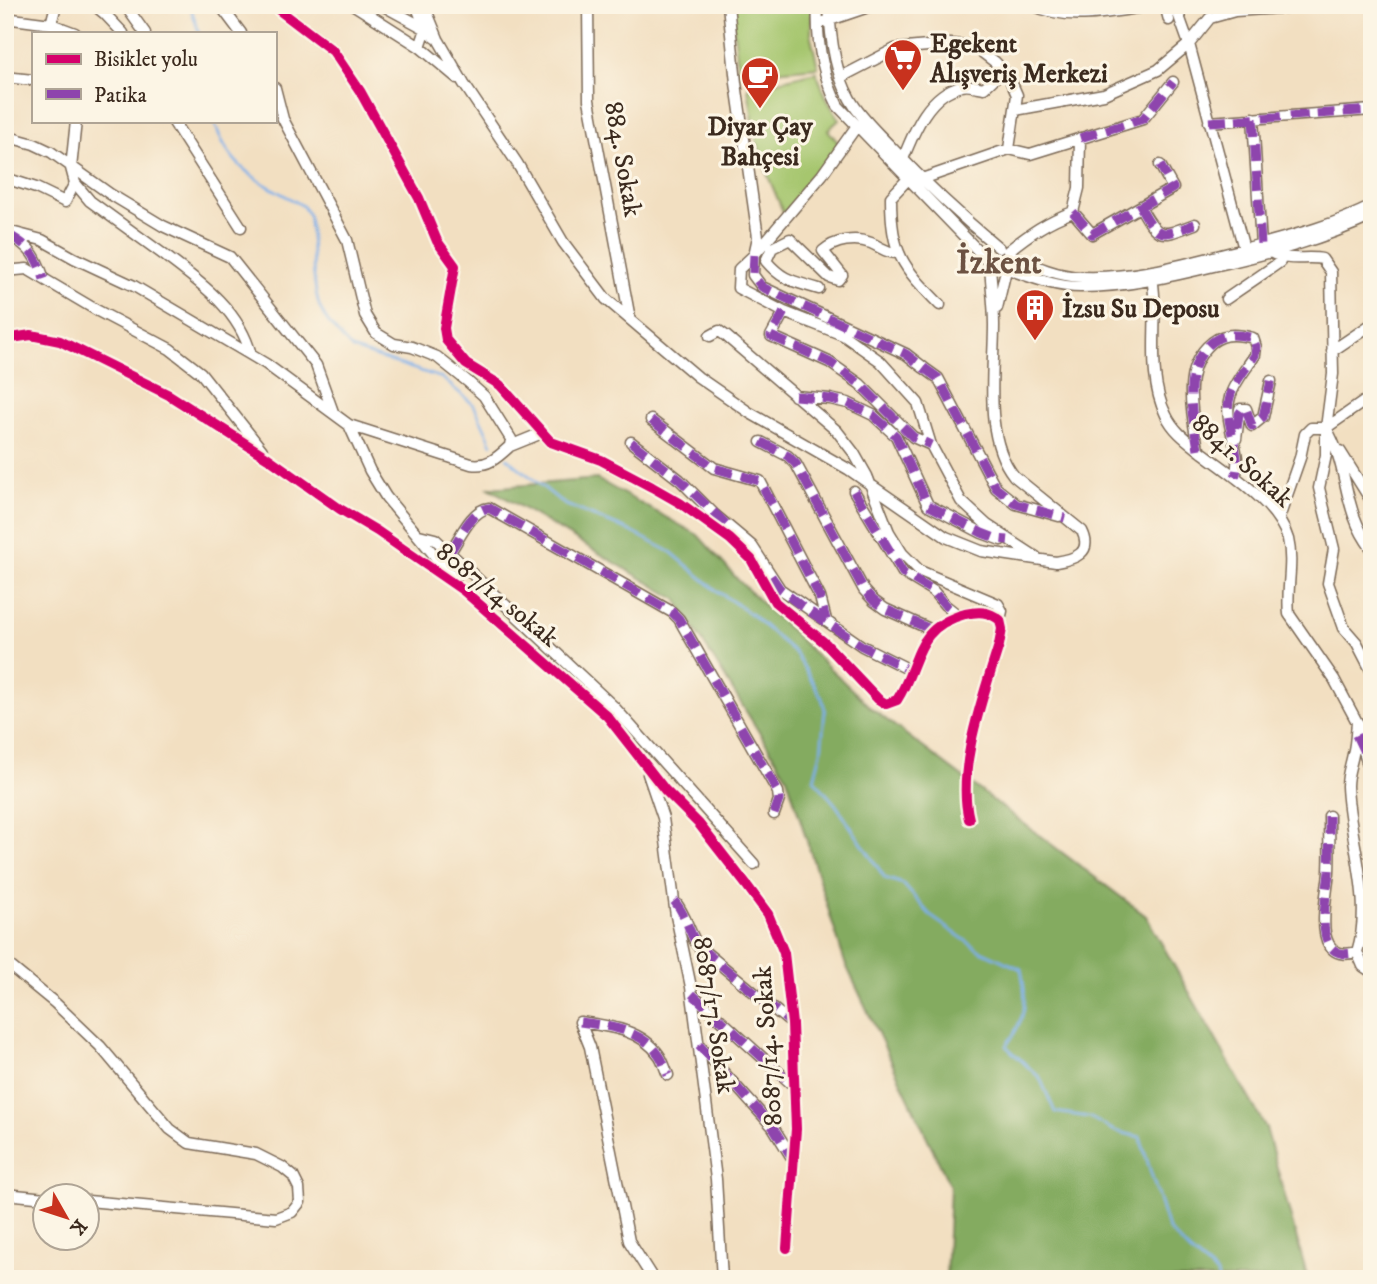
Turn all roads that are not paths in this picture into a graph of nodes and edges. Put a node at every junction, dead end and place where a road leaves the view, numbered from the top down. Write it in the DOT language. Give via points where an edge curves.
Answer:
graph roads {
  1 [pos="56,5"];
  2 [pos="94,5"];
  3 [pos="125,5"];
  4 [pos="220,5"];
  5 [pos="277,5"];
  6 [pos="354,5"];
  7 [pos="382,5"];
  8 [pos="415,5"];
  9 [pos="424,5"];
  10 [pos="588,5"];
  11 [pos="728,5"];
  12 [pos="818,5"];
  13 [pos="830,5"];
  14 [pos="874,5"];
  15 [pos="1032,5"];
  16 [pos="1155,5"];
  17 [pos="1165,5"];
  18 [pos="1175,5"];
  19 [pos="1324,5"];
  20 [pos="5,18"];
  21 [pos="1169,20"];
  22 [pos="817,22"];
  23 [pos="830,22"];
  24 [pos="51,24"];
  25 [pos="426,29"];
  26 [pos="72,32"];
  27 [pos="122,32"];
  28 [pos="144,32"];
  29 [pos="240,32"];
  30 [pos="438,39"];
  31 [pos="1189,44"];
  32 [pos="420,47"];
  33 [pos="431,56"];
  34 [pos="1003,70"];
  35 [pos="5,77"];
  36 [pos="841,77"];
  37 [pos="32,80"];
  38 [pos="1173,82"];
  39 [pos="464,84"];
  40 [pos="276,93"];
  41 [pos="1015,110"];
  42 [pos="1372,110"];
  43 [pos="1253,118"];
  44 [pos="76,122"];
  45 [pos="174,122"];
  46 [pos="1209,122"];
  47 [pos="856,127"];
  48 [pos="5,136"];
  49 [pos="1080,138"];
  50 [pos="1009,149"];
  51 [pos="903,159"];
  52 [pos="1160,165"];
  53 [pos="71,168"];
  54 [pos="5,178"];
  55 [pos="922,179"];
  56 [pos="907,180"];
  57 [pos="75,183"];
  58 [pos="1372,206"];
  59 [pos="1141,208"];
  60 [pos="1073,212"];
  61 [pos="1372,216"];
  62 [pos="1195,224"];
  63 [pos="241,227"];
  64 [pos="7,235"];
  65 [pos="1244,249"];
  66 [pos="1269,250"];
  67 [pos="1006,251"];
  68 [pos="897,253"];
  69 [pos="754,255"];
  70 [pos="989,264"];
  71 [pos="1007,270"];
  72 [pos="5,271"];
  73 [pos="1152,277"];
  74 [pos="44,279"];
  75 [pos="819,289"];
  76 [pos="1226,299"];
  77 [pos="940,305"];
  78 [pos="784,313"];
  79 [pos="630,319"];
  80 [pos="994,321"];
  81 [pos="1372,324"];
  82 [pos="710,336"];
  83 [pos="5,339"];
  84 [pos="1332,351"];
  85 [pos="251,355"];
  86 [pos="1271,381"];
  87 [pos="795,396"];
  88 [pos="1372,396"];
  89 [pos="334,413"];
  90 [pos="652,420"];
  91 [pos="349,425"];
  92 [pos="1326,428"];
  93 [pos="542,433"];
  94 [pos="631,442"];
  95 [pos="761,442"];
  96 [pos="931,445"];
  97 [pos="510,446"];
  98 [pos="1336,446"];
  99 [pos="1235,447"];
  100 [pos="1198,449"];
  101 [pos="268,458"];
  102 [pos="1235,477"];
  103 [pos="872,487"];
  104 [pos="854,491"];
  105 [pos="1372,502"];
  106 [pos="1065,518"];
  107 [pos="1279,518"];
  108 [pos="419,535"];
  109 [pos="1008,540"];
  110 [pos="1372,549"];
  111 [pos="450,552"];
  112 [pos="1037,558"];
  113 [pos="464,591"];
  114 [pos="959,616"];
  115 [pos="826,620"];
  116 [pos="1000,620"];
  117 [pos="932,630"];
  118 [pos="910,670"];
  119 [pos="1372,672"];
  120 [pos="1357,722"];
  121 [pos="1356,735"];
  122 [pos="1372,742"];
  123 [pos="644,762"];
  124 [pos="1372,782"];
  125 [pos="774,814"];
  126 [pos="1329,816"];
  127 [pos="969,819"];
  128 [pos="754,864"];
  129 [pos="674,901"];
  130 [pos="1357,953"];
  131 [pos="5,962"];
  132 [pos="1372,972"];
  133 [pos="692,993"];
  134 [pos="792,1024"];
  135 [pos="698,1045"];
  136 [pos="668,1075"];
  137 [pos="794,1086"];
  138 [pos="794,1161"];
  139 [pos="5,1194"];
  140 [pos="32,1197"];
  141 [pos="102,1202"];
  142 [pos="787,1248"];
  143 [pos="653,1279"];
  144 [pos="722,1279"];
  1 -- 24 [label="street"];
  2 -- 27 [label="street"];
  3 -- 28 [label="street"];
  4 -- 29 [label="street"];
  5 -- 93 [label="street" via="333,51 360,91 419,198 437,241 455,266 445,314 446,340 466,364 500,385"];
  6 -- 32 [label="street"];
  7 -- 25 [label="street"];
  8 -- 25 [label="street"];
  9 -- 30 [label="street"];
  10 -- 79 [label="street, 884. Sokak" via="589,100"];
  11 -- 69 [label="street" via="758,237"];
  12 -- 22 [label="street"];
  13 -- 23 [label="street"];
  14 -- 23 [label="street"];
  15 -- 16 [label="street" via="1044,11 1088,14"];
  17 -- 21 [label="street"];
  18 -- 31 [label="street"];
  19 -- 31 [label="street" via="1235,11 1210,18"];
  20 -- 24 [label="street"];
  22 -- 23 [label="street"];
  22 -- 47 [label="street" via="828,86"];
  23 -- 36 [label="street"];
  24 -- 26 [label="street"];
  25 -- 30 [label="street"];
  25 -- 32 [label="street"];
  30 -- 33 [label="street"];
  30 -- 39 [label="street"];
  31 -- 41 [label="street" via="1158,70 1104,94"];
  31 -- 46 [label="street"];
  32 -- 33 [label="street"];
  33 -- 39 [label="street"];
  34 -- 36 [label="street" via="974,46 950,44 895,50"];
  34 -- 41 [label="street" via="1017,95"];
  34 -- 51 [label="street" via="984,88 963,85 936,99"];
  35 -- 37 [label="street"];
  36 -- 51 [label="street" via="863,118"];
  38 -- 49 [label="street" via="1143,119"];
  39 -- 79 [label="street" via="564,242 606,299"];
  40 -- 97 [label="street" via="283,119 347,240 365,316 376,333 394,344 437,357 467,381 492,407 511,439"];
  41 -- 50 [label="street"];
  42 -- 43 [label="street"];
  43 -- 46 [label="street"];
  43 -- 66 [label="street"];
  44 -- 53 [label="street"];
  45 -- 63 [label="street"];
  46 -- 65 [label="street"];
  47 -- 56 [label="street"];
  47 -- 69 [label="street"];
  48 -- 53 [label="street" via="51,152"];
  49 -- 50 [label="street" via="1030,154"];
  49 -- 60 [label="street" via="1079,188"];
  50 -- 55 [label="street"];
  51 -- 55 [label="street"];
  52 -- 59 [label="street" via="1174,188"];
  53 -- 57 [label="street"];
  53 -- 89 [label="street" via="163,226 230,257 316,365"];
  54 -- 57 [label="street" via="65,202"];
  55 -- 67 [label="street"];
  56 -- 68 [label="street" via="891,197"];
  56 -- 70 [label="street"];
  57 -- 85 [label="street" via="90,201 206,287 233,316"];
  58 -- 66 [label="street"];
  59 -- 60 [label="street" via="1093,234"];
  59 -- 62 [label="street" via="1160,233"];
  60 -- 67 [label="street" via="1043,225"];
  61 -- 66 [label="street"];
  64 -- 74 [label="street" via="25,244"];
  64 -- 85 [label="street" via="27,234 42,240 134,286"];
  65 -- 66 [label="street"];
  65 -- 73 [label="street"];
  66 -- 73 [label="street"];
  66 -- 76 [label="street" via="1280,262"];
  66 -- 84 [label="street" via="1286,258 1322,259 1328,265"];
  67 -- 70 [label="street" via="990,255"];
  67 -- 71 [label="street" via="1012,264"];
  67 -- 73 [label="street" via="1051,273"];
  68 -- 75 [label="street" via="871,243 838,242 823,251 842,275 838,280 790,239 772,248 766,261 778,275"];
  68 -- 77 [label="street"];
  69 -- 78 [label="street" via="739,269 738,288"];
  69 -- 106 [label="street" via="753,275 762,287 906,354 938,378 996,488 1016,504"];
  70 -- 71 [label="street" via="998,271"];
  70 -- 80 [label="street"];
  71 -- 73 [label="street" via="1079,287"];
  71 -- 80 [label="street"];
  72 -- 74 [label="street" via="27,269"];
  73 -- 100 [label="street, 8841. Sokak" via="1158,392 1175,430"];
  74 -- 101 [label="street" via="170,349 201,373"];
  78 -- 96 [label="street" via="843,334 880,361 918,403"];
  78 -- 96 [label="street" via="771,335 829,362 860,384 913,437"];
  79 -- 103 [label="street" via="698,377"];
  80 -- 106 [label="street" via="992,402 1000,454 1014,476"];
  81 -- 84 [label="street"];
  82 -- 87 [label="street" via="719,331 726,335"];
  83 -- 101 [label="street" via="31,335 83,350 169,395"];
  84 -- 92 [label="street"];
  85 -- 89 [label="street"];
  86 -- 99 [label="street" via="1258,422 1252,425 1245,409 1240,410"];
  87 -- 103 [label="street" via="837,431"];
  87 -- 109 [label="street" via="830,398 873,415 895,436 928,505 982,533"];
  88 -- 92 [label="street"];
  89 -- 91 [label="street"];
  90 -- 115 [label="street" via="715,468 760,481 820,597"];
  91 -- 97 [label="street" via="480,466"];
  91 -- 108 [label="street" via="386,497"];
  92 -- 98 [label="street"];
  92 -- 107 [label="street" via="1311,428 1305,434"];
  92 -- 119 [label="street" via="1319,488 1334,550 1328,583 1344,628"];
  93 -- 97 [label="street"];
  93 -- 118 [label="street" via="551,442 601,460 680,503 730,539 751,559 775,602 825,643 878,699 886,704 897,700"];
  94 -- 115 [label="street" via="681,480 752,546 780,590"];
  95 -- 117 [label="street" via="796,464 874,601"];
  96 -- 109 [label="street" via="961,500"];
  98 -- 105 [label="street"];
  98 -- 110 [label="street" via="1354,521"];
  99 -- 100 [label="street" via="1229,399 1256,347 1253,338 1237,333 1216,338 1200,355 1190,396"];
  99 -- 102 [label="street" via="1239,466"];
  100 -- 102 [label="street, 8841. Sokak"];
  101 -- 113 [label="street, 8087/14 sokak"];
  102 -- 107 [label="street, 8841. Sokak"];
  103 -- 112 [label="street" via="946,537 981,551"];
  103 -- 116 [label="street" via="902,553 920,571 998,604"];
  104 -- 114 [label="street" via="903,573 933,590"];
  106 -- 112 [label="street" via="1087,540 1083,551 1056,562"];
  107 -- 120 [label="street, 8841. Sokak" via="1288,539 1291,565 1289,614"];
  108 -- 111 [label="street" via="435,539"];
  108 -- 113 [label="street"];
  109 -- 112 [label="street"];
  111 -- 125 [label="street" via="475,515 489,508 672,612 778,792"];
  111 -- 128 [label="street" via="615,708"];
  113 -- 123 [label="street, 8087/14 sokak" via="607,716"];
  114 -- 116 [label="street" via="985,612"];
  114 -- 117 [label="street"];
  115 -- 118 [label="street" via="862,646"];
  116 -- 127 [label="street" via="999,645 965,774"];
  117 -- 118 [label="street"];
  120 -- 121 [label="street"];
  120 -- 122 [label="street, 8841. Sokak"];
  121 -- 124 [label="street"];
  121 -- 130 [label="street" via="1347,776 1363,904"];
  123 -- 129 [label="street, 8087/17. Sokak" via="663,818"];
  123 -- 134 [label="street, 8087/14. Sokak" via="768,914 784,953"];
  126 -- 130 [label="street" via="1324,934 1337,953"];
  129 -- 133 [label="street, 8087/17. Sokak"];
  129 -- 134 [label="street" via="698,946"];
  130 -- 132 [label="street"];
  131 -- 141 [label="street" via="100,1046 170,1129 189,1143 256,1154 282,1167 293,1176 300,1202 292,1212 276,1218"];
  133 -- 135 [label="street, 8087/17. Sokak"];
  133 -- 137 [label="street"];
  134 -- 137 [label="street, 8087/14. Sokak"];
  135 -- 138 [label="street" via="773,1127"];
  135 -- 144 [label="street, 8087/17. Sokak" via="716,1179"];
  136 -- 143 [label="street" via="660,1055 642,1038 621,1028 580,1022 590,1047 629,1241"];
  137 -- 138 [label="street, 8087/14. Sokak"];
  138 -- 142 [label="street, 8087/14. Sokak"];
  139 -- 140 [label="street"];
}
